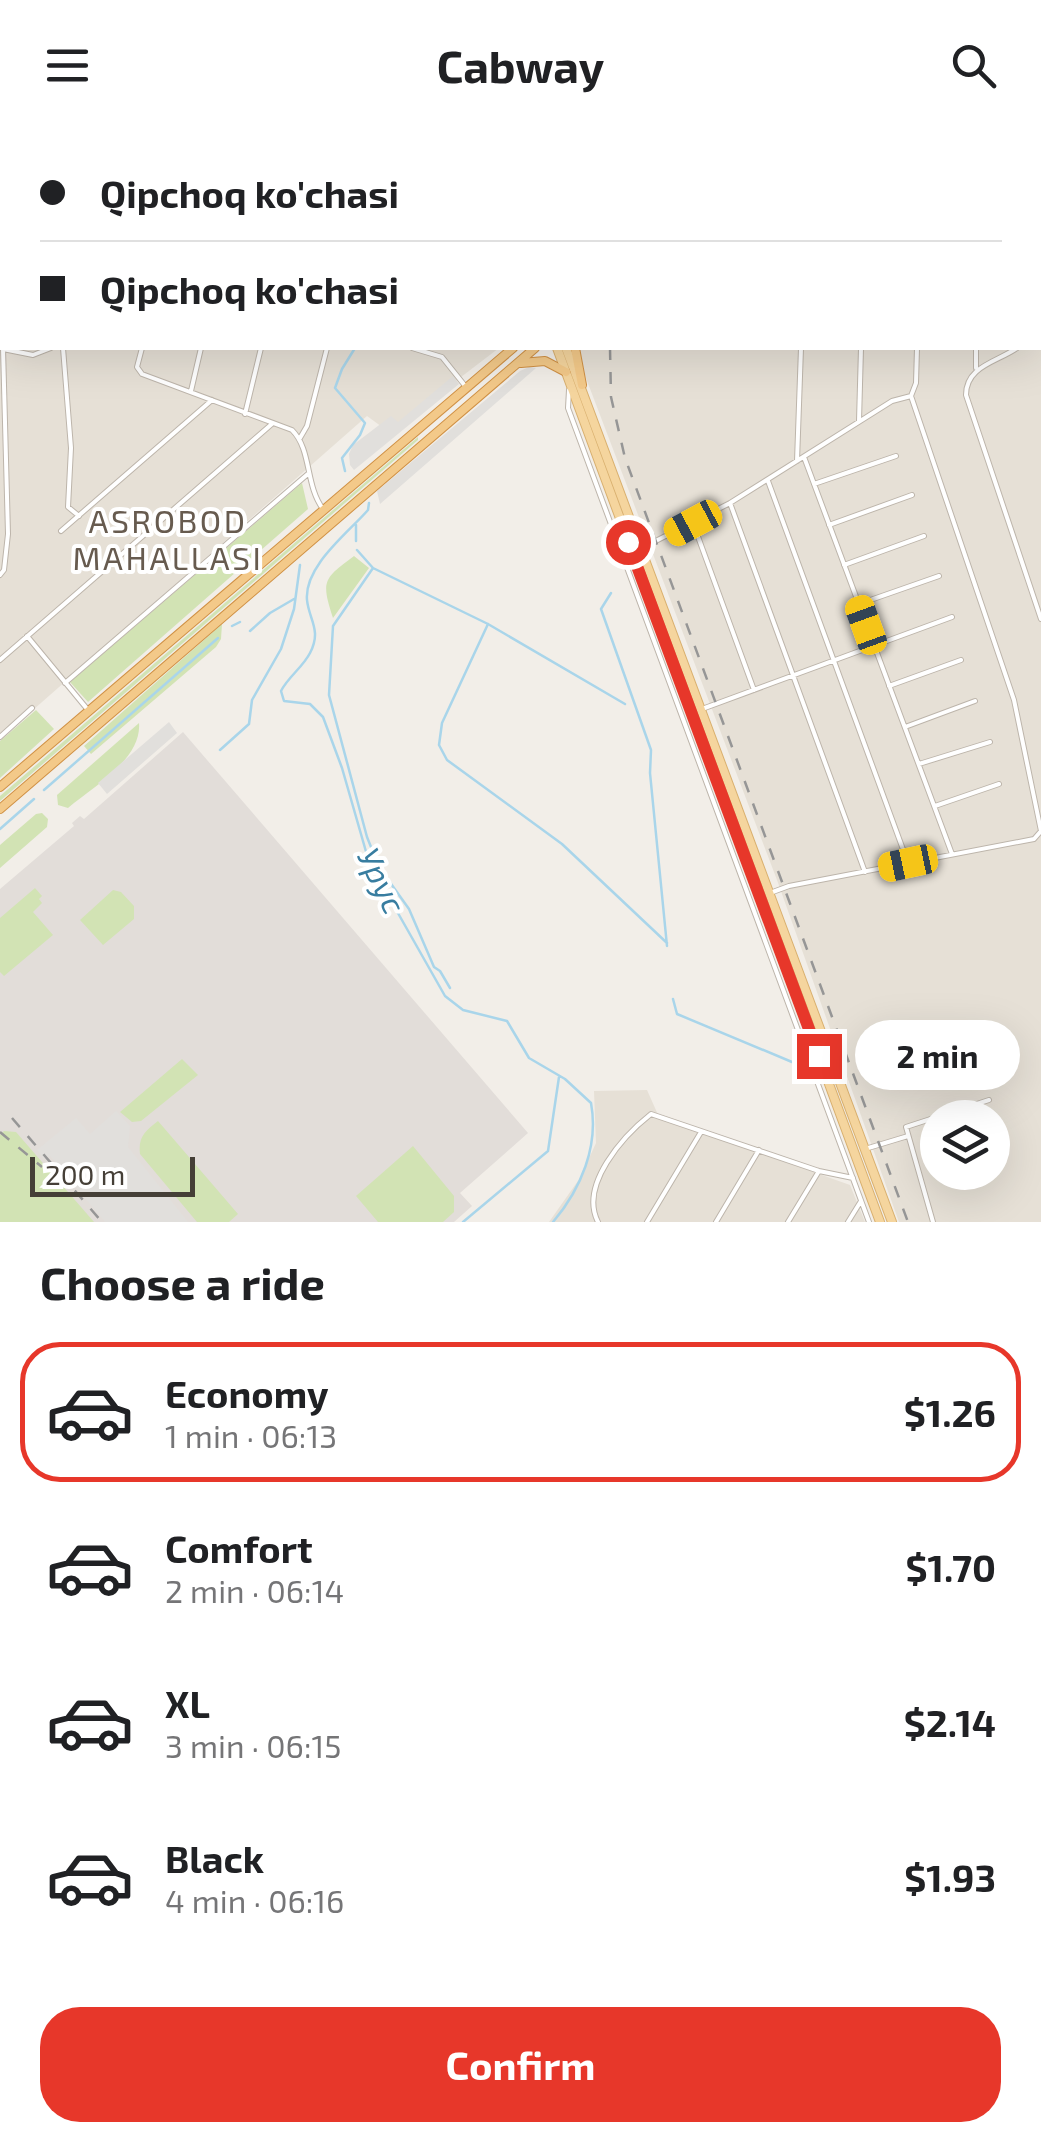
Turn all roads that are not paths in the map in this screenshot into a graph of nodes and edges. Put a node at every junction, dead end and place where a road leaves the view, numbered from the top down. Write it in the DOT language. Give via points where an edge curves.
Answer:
graph roads {
  1 [pos="2,350"];
  2 [pos="11,350"];
  3 [pos="46,350"];
  4 [pos="63,350"];
  5 [pos="141,350"];
  6 [pos="201,350"];
  7 [pos="261,350"];
  8 [pos="327,350"];
  9 [pos="419,350"];
  10 [pos="510,350"];
  11 [pos="533,350"];
  12 [pos="558,350"];
  13 [pos="567,350"];
  14 [pos="575,350"];
  15 [pos="801,350"];
  16 [pos="861,350"];
  17 [pos="917,350"];
  18 [pos="976,350"];
  19 [pos="1013,350"];
  20 [pos="512,367"];
  21 [pos="976,369"];
  22 [pos="566,372"];
  23 [pos="582,385"];
  24 [pos="570,386"];
  25 [pos="466,387"];
  26 [pos="191,391"];
  27 [pos="911,396"];
  28 [pos="212,400"];
  29 [pos="245,414"];
  30 [pos="859,420"];
  31 [pos="273,423"];
  32 [pos="417,430"];
  33 [pos="300,438"];
  34 [pos="426,441"];
  35 [pos="804,456"];
  36 [pos="896,456"];
  37 [pos="797,461"];
  38 [pos="309,473"];
  39 [pos="768,480"];
  40 [pos="814,484"];
  41 [pos="912,495"];
  42 [pos="730,503"];
  43 [pos="324,509"];
  44 [pos="79,516"];
  45 [pos="693,523"];
  46 [pos="829,525"];
  47 [pos="61,532"];
  48 [pos="924,536"];
  49 [pos="638,538"];
  50 [pos="628,542"];
  51 [pos="642,548"];
  52 [pos="844,565"];
  53 [pos="0,574"];
  54 [pos="939,576"];
  55 [pos="859,604"];
  56 [pos="952,616"];
  57 [pos="1041,619"];
  58 [pos="27,636"];
  59 [pos="874,646"];
  60 [pos="0,649"];
  61 [pos="3,657"];
  62 [pos="961,660"];
  63 [pos="834,661"];
  64 [pos="794,676"];
  65 [pos="65,683"];
  66 [pos="890,686"];
  67 [pos="754,690"];
  68 [pos="975,700"];
  69 [pos="32,708"];
  70 [pos="702,709"];
  71 [pos="89,711"];
  72 [pos="905,726"];
  73 [pos="0,736"];
  74 [pos="990,742"];
  75 [pos="919,764"];
  76 [pos="999,784"];
  77 [pos="0,787"];
  78 [pos="1041,790"];
  79 [pos="1034,792"];
  80 [pos="934,806"];
  81 [pos="0,809"];
  82 [pos="952,854"];
  83 [pos="908,863"];
  84 [pos="866,872"];
  85 [pos="770,893"];
  86 [pos="920,1123"];
  87 [pos="701,1131"];
  88 [pos="908,1136"];
  89 [pos="865,1149"];
  90 [pos="759,1150"];
  91 [pos="819,1171"];
  92 [pos="852,1178"];
  93 [pos="861,1201"];
  94 [pos="598,1222"];
  95 [pos="647,1222"];
  96 [pos="716,1222"];
  97 [pos="788,1222"];
  98 [pos="848,1222"];
  99 [pos="869,1222"];
  100 [pos="880,1222"];
  101 [pos="892,1222"];
  102 [pos="933,1222"];
  1 -- 53 [label="street" via="8,534"];
  2 -- 3 [label="street"];
  4 -- 44 [label="street" via="72,448 68,508"];
  5 -- 26 [label="street" via="140,373"];
  6 -- 26 [label="street"];
  7 -- 29 [label="street"];
  8 -- 33 [label="street"];
  9 -- 25 [label="street" via="442,357"];
  10 -- 25 [label="highway"];
  11 -- 20 [label="highway"];
  12 -- 22 [label="main road"];
  13 -- 23 [label="main road"];
  14 -- 23 [label="highway"];
  15 -- 37 [label="street"];
  16 -- 30 [label="street"];
  17 -- 27 [label="street"];
  18 -- 21 [label="street"];
  19 -- 21 [label="street"];
  20 -- 22 [label="highway" via="538,360"];
  20 -- 34 [label="highway"];
  21 -- 57 [label="street" via="966,395"];
  22 -- 24 [label="main road"];
  23 -- 49 [label="main road"];
  24 -- 50 [label="main road"];
  24 -- 92 [label="street" via="568,408"];
  25 -- 32 [label="highway"];
  26 -- 28 [label="street"];
  27 -- 30 [label="street"];
  27 -- 79 [label="street" via="1014,700"];
  28 -- 29 [label="street"];
  28 -- 44 [label="street"];
  29 -- 31 [label="street"];
  30 -- 35 [label="street"];
  31 -- 33 [label="street"];
  31 -- 58 [label="street"];
  32 -- 34 [label="highway"];
  32 -- 43 [label="highway"];
  33 -- 38 [label="street"];
  34 -- 81 [label="highway"];
  35 -- 37 [label="street"];
  35 -- 40 [label="street"];
  36 -- 40 [label="street"];
  37 -- 39 [label="street"];
  38 -- 43 [label="street" via="313,496"];
  38 -- 65 [label="street"];
  39 -- 42 [label="street"];
  39 -- 63 [label="street"];
  40 -- 46 [label="street"];
  41 -- 46 [label="street"];
  42 -- 45 [label="street"];
  42 -- 64 [label="street"];
  43 -- 71 [label="highway"];
  44 -- 47 [label="street"];
  45 -- 51 [label="street"];
  45 -- 67 [label="street"];
  46 -- 52 [label="street"];
  48 -- 52 [label="street"];
  49 -- 50 [label="main road"];
  49 -- 51 [label="main road"];
  50 -- 100 [label="main road"];
  51 -- 70 [label="main road"];
  52 -- 55 [label="street"];
  54 -- 55 [label="street"];
  55 -- 59 [label="street"];
  56 -- 59 [label="street"];
  58 -- 61 [label="street"];
  58 -- 65 [label="street"];
  59 -- 63 [label="street"];
  59 -- 66 [label="street"];
  60 -- 61 [label="street"];
  62 -- 66 [label="street"];
  63 -- 64 [label="street"];
  63 -- 83 [label="street"];
  64 -- 67 [label="street"];
  64 -- 84 [label="street"];
  65 -- 71 [label="street"];
  66 -- 72 [label="street"];
  67 -- 70 [label="street"];
  68 -- 72 [label="street"];
  69 -- 73 [label="street"];
  70 -- 85 [label="main road"];
  71 -- 77 [label="highway"];
  72 -- 75 [label="street"];
  74 -- 75 [label="street"];
  75 -- 80 [label="street"];
  76 -- 80 [label="street"];
  78 -- 79 [label="street"];
  79 -- 82 [label="street" via="1037,837"];
  80 -- 82 [label="street"];
  82 -- 83 [label="street"];
  83 -- 84 [label="street"];
  84 -- 85 [label="street"];
  85 -- 89 [label="main road"];
  86 -- 88 [label="street" via="906,1127"];
  87 -- 90 [label="street"];
  87 -- 94 [label="street" via="646,1116 597,1178 591,1204"];
  87 -- 95 [label="street"];
  88 -- 89 [label="street"];
  88 -- 102 [label="street"];
  89 -- 101 [label="main road"];
  90 -- 91 [label="street"];
  90 -- 96 [label="street"];
  91 -- 92 [label="street"];
  91 -- 97 [label="street"];
  92 -- 93 [label="street"];
  93 -- 98 [label="street"];
  93 -- 99 [label="street"];
}
